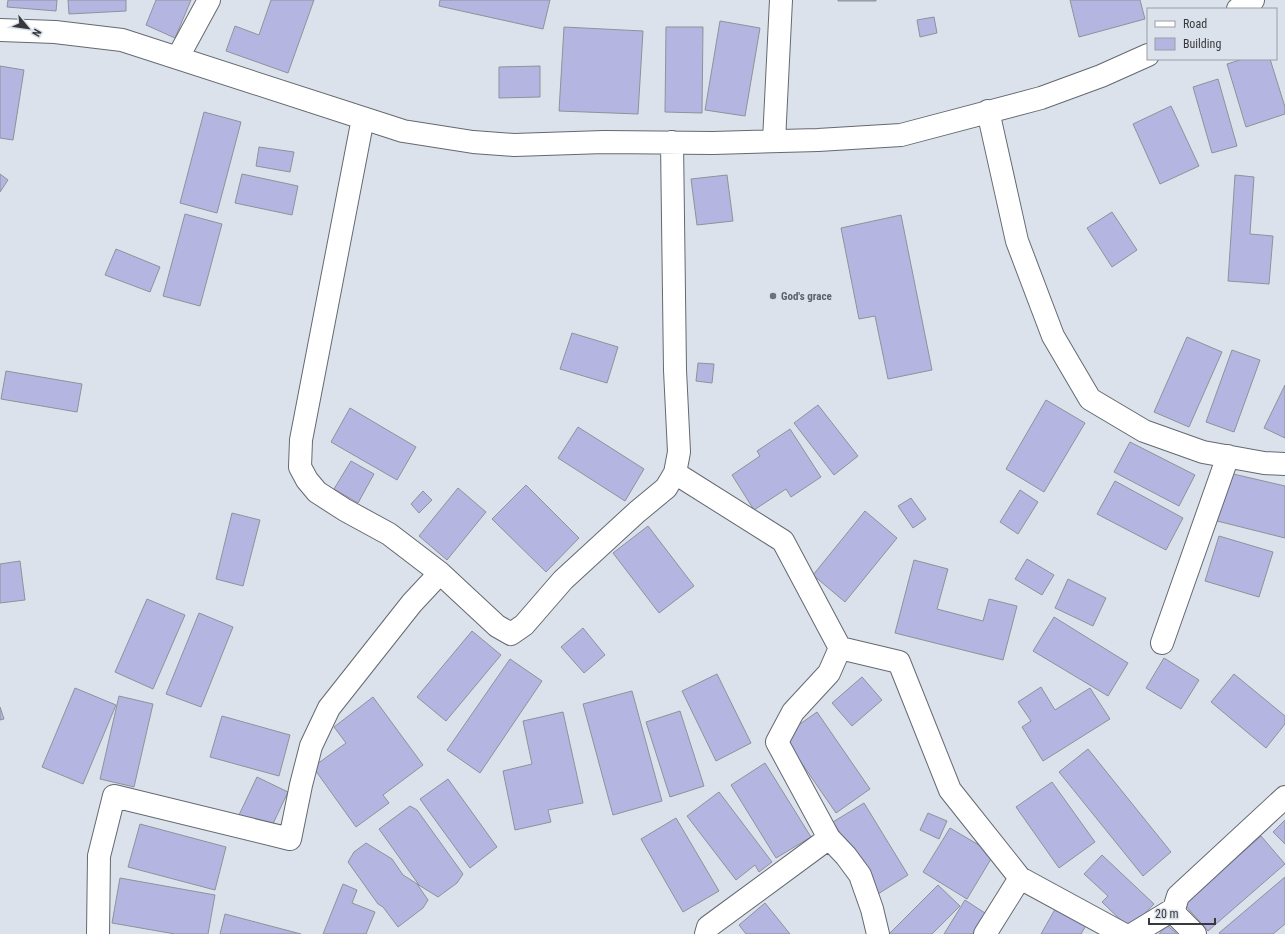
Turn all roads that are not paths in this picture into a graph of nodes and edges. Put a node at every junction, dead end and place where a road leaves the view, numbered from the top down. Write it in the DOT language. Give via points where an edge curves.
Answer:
graph roads {
  1 [pos="209,0"];
  2 [pos="781,0"];
  3 [pos="1253,0"];
  4 [pos="1240,8"];
  5 [pos="0,30"];
  6 [pos="1147,54"];
  7 [pos="178,57"];
  8 [pos="988,111"];
  9 [pos="363,118"];
  10 [pos="774,141"];
  11 [pos="672,142"];
  12 [pos="1228,456"];
  13 [pos="1285,464"];
  14 [pos="675,473"];
  15 [pos="440,572"];
  16 [pos="1162,643"];
  17 [pos="840,648"];
  18 [pos="1285,796"];
  19 [pos="829,838"];
  20 [pos="1020,878"];
  21 [pos="1174,909"];
  22 [pos="98,934"];
  23 [pos="706,934"];
  24 [pos="878,934"];
  25 [pos="985,934"];
  26 [pos="1123,934"];
  27 [pos="1133,934"];
  28 [pos="1195,934"];
  1 -- 7 [label="street"];
  2 -- 10 [label="street"];
  3 -- 4 [label="street"];
  5 -- 7 [label="street" via="55,32 122,40"];
  6 -- 8 [label="street" via="1095,79 1041,98"];
  7 -- 9 [label="street"];
  8 -- 10 [label="street" via="901,135"];
  8 -- 12 [label="street" via="1017,241 1053,336 1090,399 1144,431 1203,452"];
  9 -- 11 [label="street" via="402,131 473,142 514,145"];
  9 -- 15 [label="street" via="301,440 300,467 317,492 388,534"];
  10 -- 11 [label="street"];
  11 -- 14 [label="street" via="675,370 679,452"];
  12 -- 13 [label="street" via="1264,464"];
  12 -- 16 [label="street"];
  14 -- 15 [label="street" via="666,488 563,580 524,625 511,634 496,626"];
  14 -- 17 [label="street" via="783,541"];
  15 -- 22 [label="street" via="412,603 329,708 311,746 290,839 114,796 99,856"];
  17 -- 19 [label="street" via="828,673 793,712 777,742"];
  17 -- 20 [label="street" via="899,662 950,790"];
  18 -- 21 [label="street" via="1178,896"];
  19 -- 23 [label="street" via="708,927"];
  19 -- 24 [label="street" via="860,875"];
  20 -- 25 [label="street"];
  20 -- 26 [label="street"];
  21 -- 27 [label="street"];
  21 -- 28 [label="street" via="1177,916"];
}
